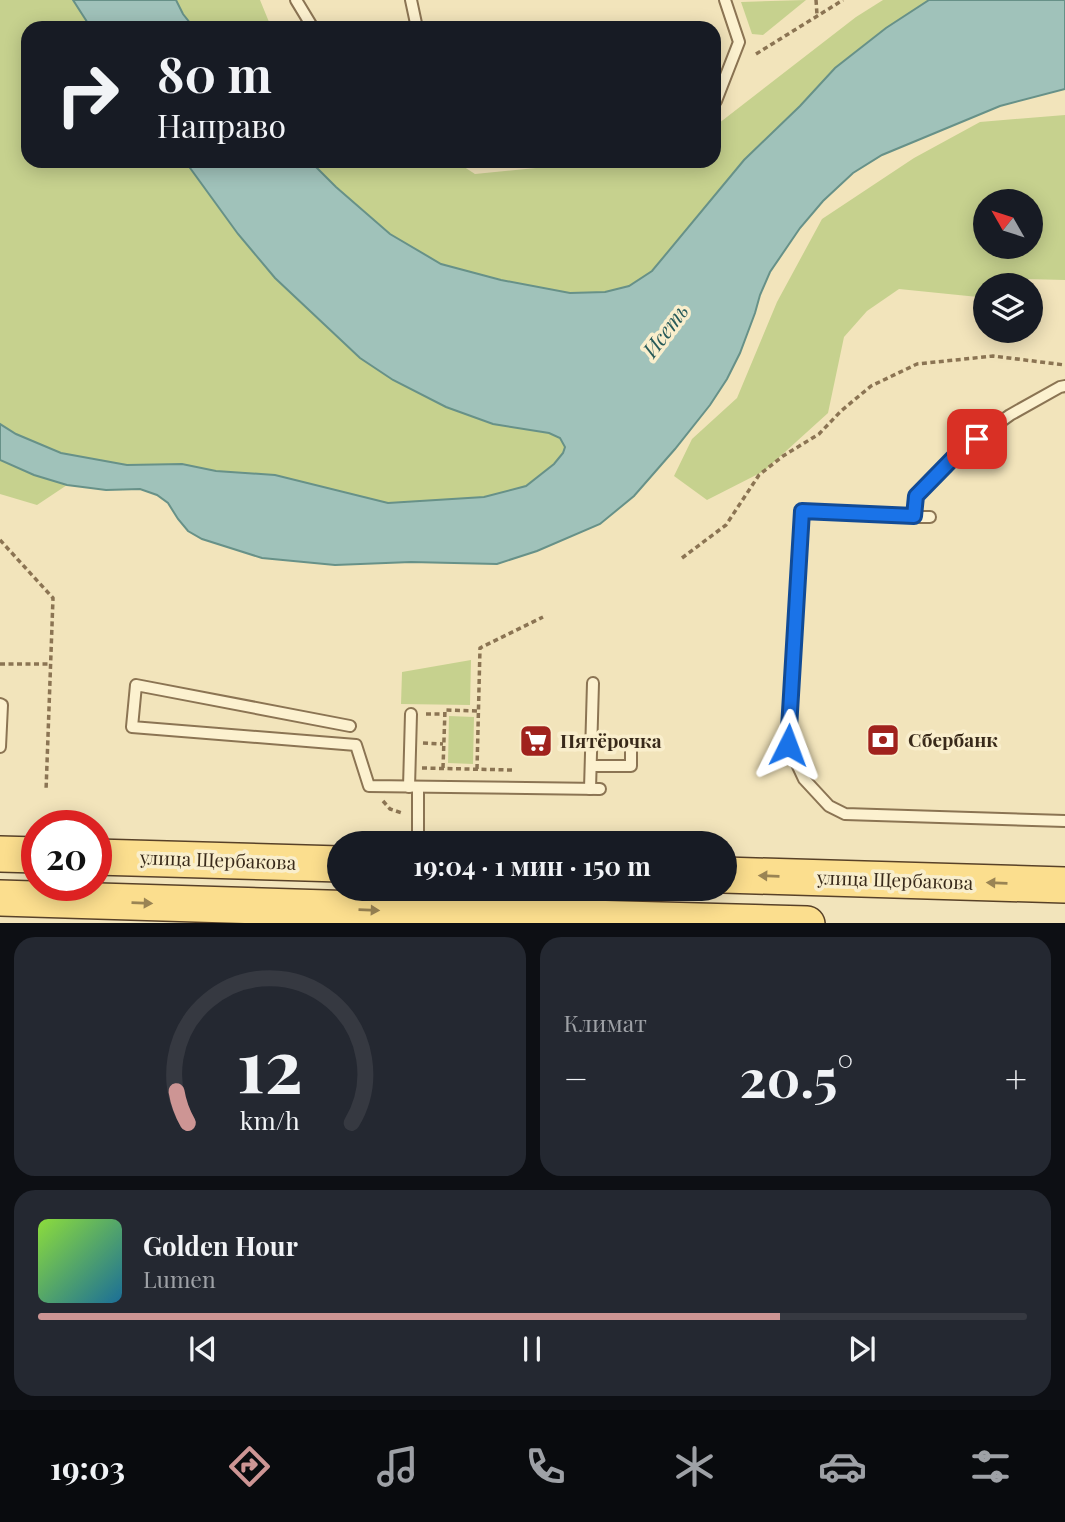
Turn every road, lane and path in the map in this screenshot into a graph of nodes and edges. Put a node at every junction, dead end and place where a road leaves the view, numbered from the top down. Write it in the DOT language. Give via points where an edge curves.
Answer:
graph roads {
  1 [pos="296,0"];
  2 [pos="411,0"];
  3 [pos="725,0"];
  4 [pos="816,0"];
  5 [pos="844,0"];
  6 [pos="817,17"];
  7 [pos="309,21"];
  8 [pos="416,21"];
  9 [pos="756,54"];
  10 [pos="721,88"];
  11 [pos="1065,365"];
  12 [pos="1065,386"];
  13 [pos="914,516"];
  14 [pos="930,517"];
  15 [pos="0,540"];
  16 [pos="681,558"];
  17 [pos="543,617"];
  18 [pos="0,664"];
  19 [pos="50,664"];
  20 [pos="593,683"];
  21 [pos="0,705"];
  22 [pos="479,711"];
  23 [pos="411,713"];
  24 [pos="350,726"];
  25 [pos="0,747"];
  26 [pos="631,751"];
  27 [pos="591,765"];
  28 [pos="443,768"];
  29 [pos="477,769"];
  30 [pos="369,786"];
  31 [pos="414,787"];
  32 [pos="46,791"];
  33 [pos="418,817"];
  34 [pos="1065,821"];
  35 [pos="418,831"];
  36 [pos="0,854"];
  37 [pos="21,855"];
  38 [pos="112,857"];
  39 [pos="327,864"];
  40 [pos="737,875"];
  41 [pos="1065,885"];
  42 [pos="0,898"];
  43 [pos="791,923"];
  44 [pos="807,923"];
  1 -- 7 [label="lane"];
  2 -- 8 [label="lane"];
  3 -- 10 [label="lane" via="738,42"];
  4 -- 6 [label="path"];
  5 -- 6 [label="path"];
  6 -- 9 [label="path"];
  11 -- 16 [label="path" via="993,356 917,364 871,386 819,434 759,475 726,524"];
  12 -- 13 [label="lane" via="1010,415 960,451 916,496"];
  13 -- 14 [label="lane"];
  13 -- 34 [label="lane" via="802,511 788,745 804,779 829,806 845,814"];
  15 -- 19 [label="path" via="53,598"];
  17 -- 22 [label="path" via="480,648"];
  18 -- 19 [label="path"];
  19 -- 32 [label="path"];
  20 -- 27 [label="lane"];
  21 -- 25 [label="lane"];
  22 -- 28 [label="path" via="445,710"];
  22 -- 29 [label="path"];
  23 -- 31 [label="lane"];
  24 -- 30 [label="lane" via="136,685 132,727 356,745"];
  26 -- 27 [label="lane" via="631,766"];
  27 -- 31 [label="lane" via="595,789"];
  30 -- 31 [label="lane"];
  30 -- 33 [label="path" via="390,809"];
  31 -- 33 [label="lane"];
  33 -- 35 [label="lane"];
  36 -- 37 [label="main road"];
  38 -- 39 [label="main road, улица Щербакова"];
  41 -- 40 [label="main road, улица Щербакова, one-way"];
  42 -- 43 [label="main road, one-way"];
  43 -- 44 [label="main road"];
}
